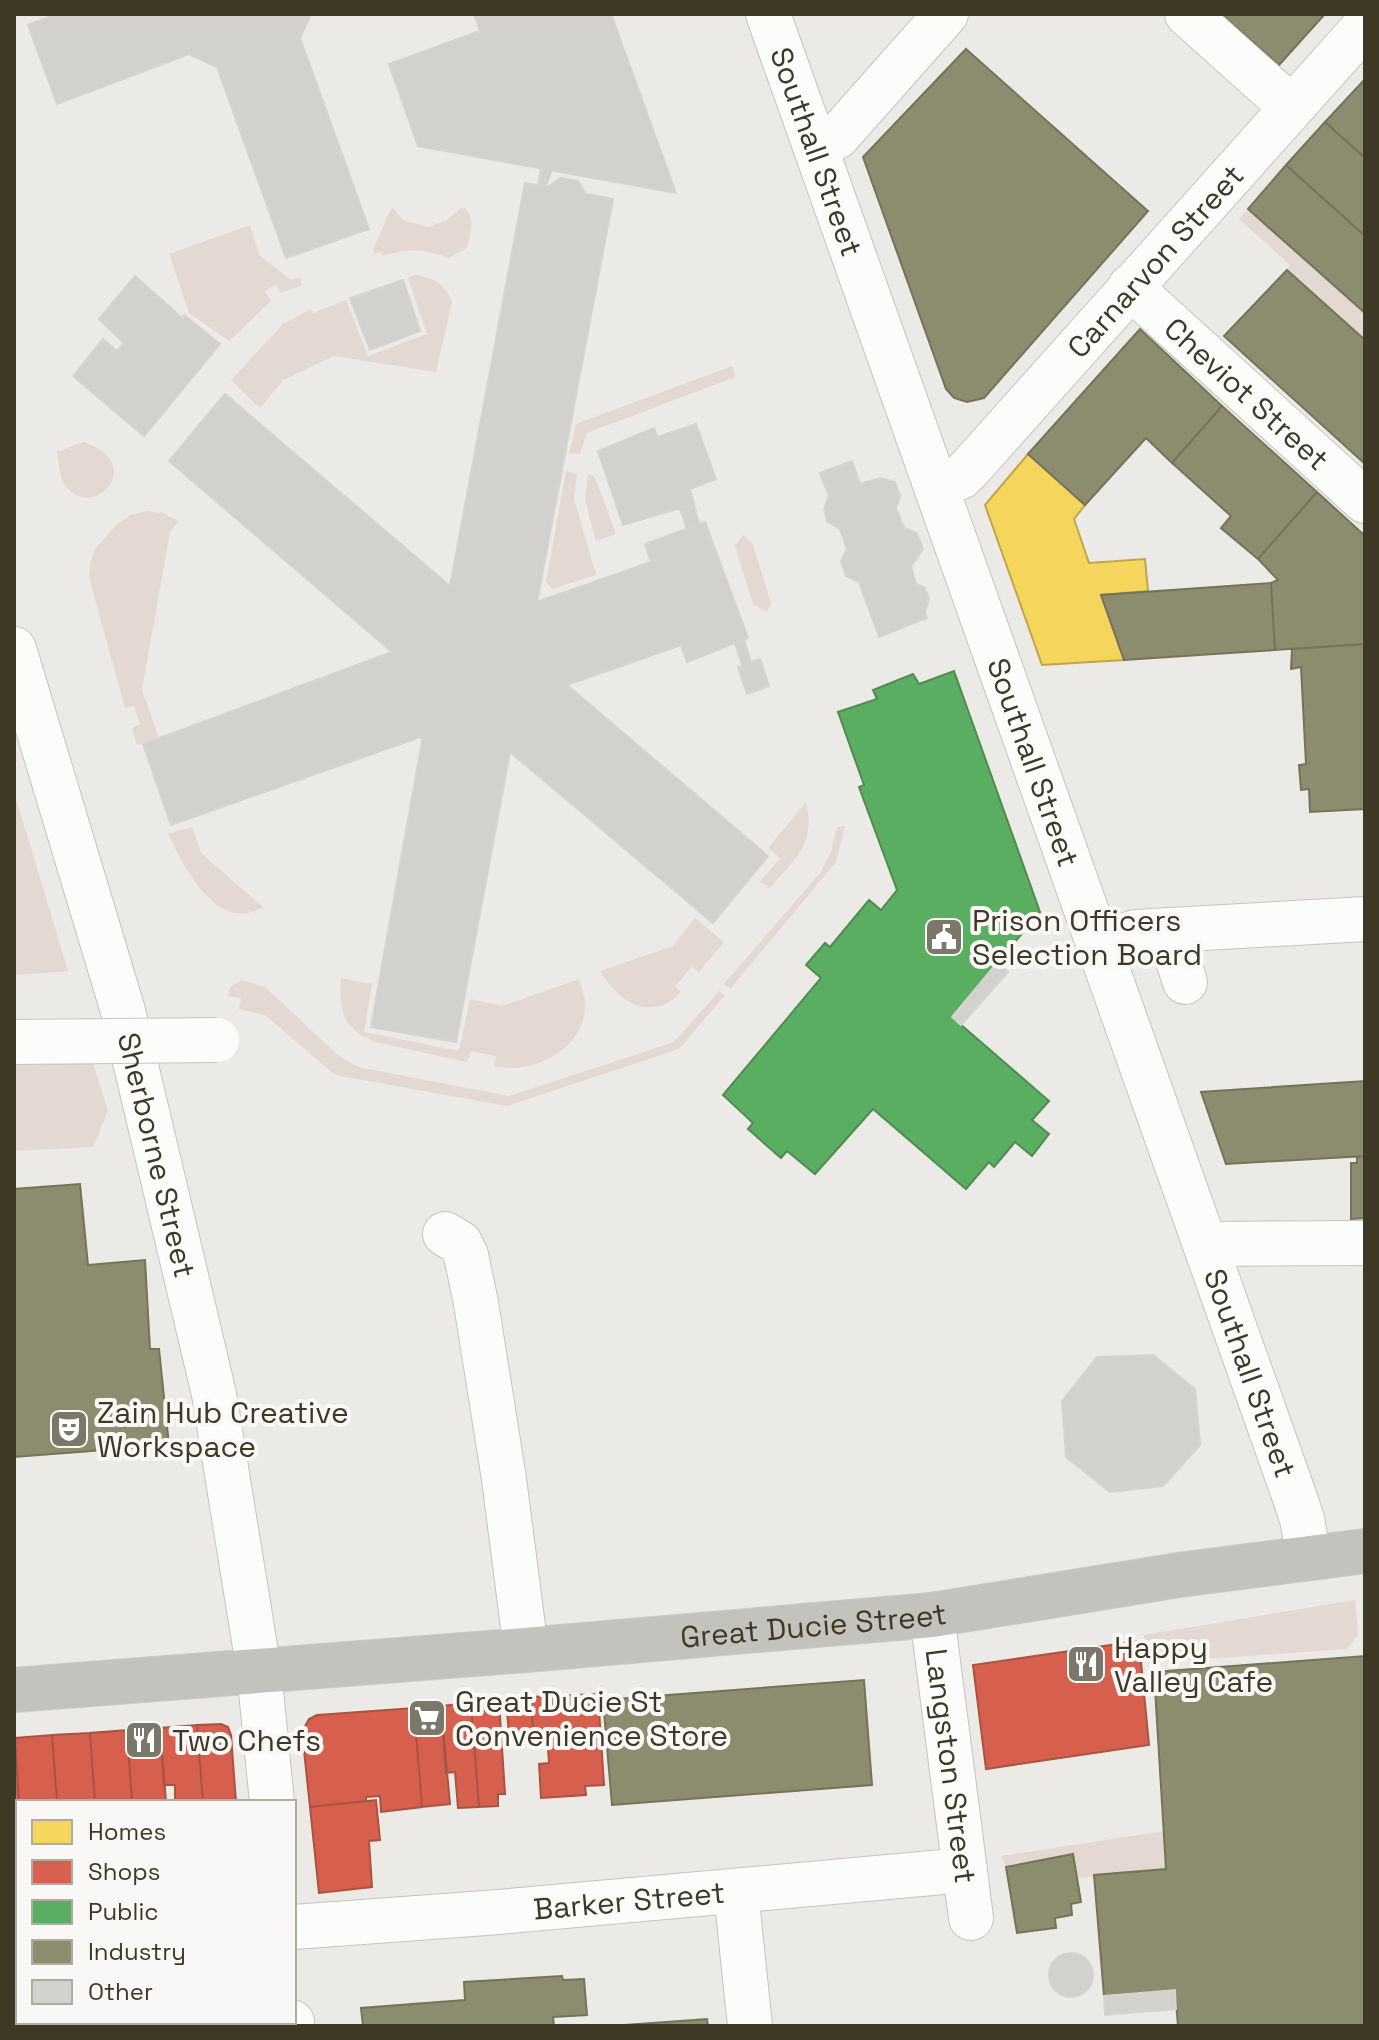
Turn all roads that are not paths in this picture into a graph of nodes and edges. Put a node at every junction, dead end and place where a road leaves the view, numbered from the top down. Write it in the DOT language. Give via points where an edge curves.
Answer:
graph roads {
  1 [pos="768,14"];
  2 [pos="946,14"];
  3 [pos="1187,14"];
  4 [pos="1365,26"];
  5 [pos="1291,107"];
  6 [pos="815,146"];
  7 [pos="1130,287"];
  8 [pos="937,486"];
  9 [pos="1365,501"];
  10 [pos="14,649"];
  11 [pos="1365,919"];
  12 [pos="1168,930"];
  13 [pos="1100,945"];
  14 [pos="1185,982"];
  15 [pos="217,1040"];
  16 [pos="14,1042"];
  17 [pos="445,1234"];
  18 [pos="1365,1243"];
  19 [pos="1205,1244"];
  20 [pos="1365,1551"];
  21 [pos="1309,1558"];
  22 [pos="932,1615"];
  23 [pos="526,1650"];
  24 [pos="259,1671"];
  25 [pos="14,1690"];
  26 [pos="272,1800"];
  27 [pos="965,1870"];
  28 [pos="736,1892"];
  29 [pos="971,1918"];
  30 [pos="296,1927"];
  31 [pos="750,2026"];
  1 -- 6 [label="street, Southall Street"];
  2 -- 6 [label="street" via="837,137"];
  3 -- 5 [label="street"];
  4 -- 5 [label="street, Carnarvon Street"];
  5 -- 7 [label="street, Carnarvon Street"];
  6 -- 8 [label="street, Southall Street"];
  7 -- 8 [label="street, Carnarvon Street" via="969,469"];
  7 -- 9 [label="street, Cheviot Street"];
  8 -- 13 [label="street, Southall Street"];
  10 -- 24 [label="street, Sherborne Street" via="139,1071 214,1394"];
  11 -- 12 [label="street"];
  12 -- 13 [label="street" via="1135,932"];
  12 -- 14 [label="street"];
  13 -- 19 [label="street, Southall Street"];
  15 -- 16 [label="street, bridge"];
  17 -- 23 [label="street" via="460,1243 466,1255 476,1303"];
  18 -- 19 [label="street"];
  19 -- 21 [label="street, Southall Street" via="1302,1519"];
  20 -- 21 [label="highway, Great Ducie Street"];
  21 -- 22 [label="highway, Great Ducie Street"];
  22 -- 23 [label="highway, Great Ducie Street"];
  22 -- 27 [label="street, Langston Street"];
  23 -- 24 [label="highway, Great Ducie Street"];
  24 -- 25 [label="highway, Great Ducie Street"];
  24 -- 26 [label="street, Sherborne Street"];
  27 -- 28 [label="street, Barker Street"];
  27 -- 29 [label="street, Langston Street"];
  28 -- 30 [label="street, Barker Street"];
  28 -- 31 [label="street"];
}
